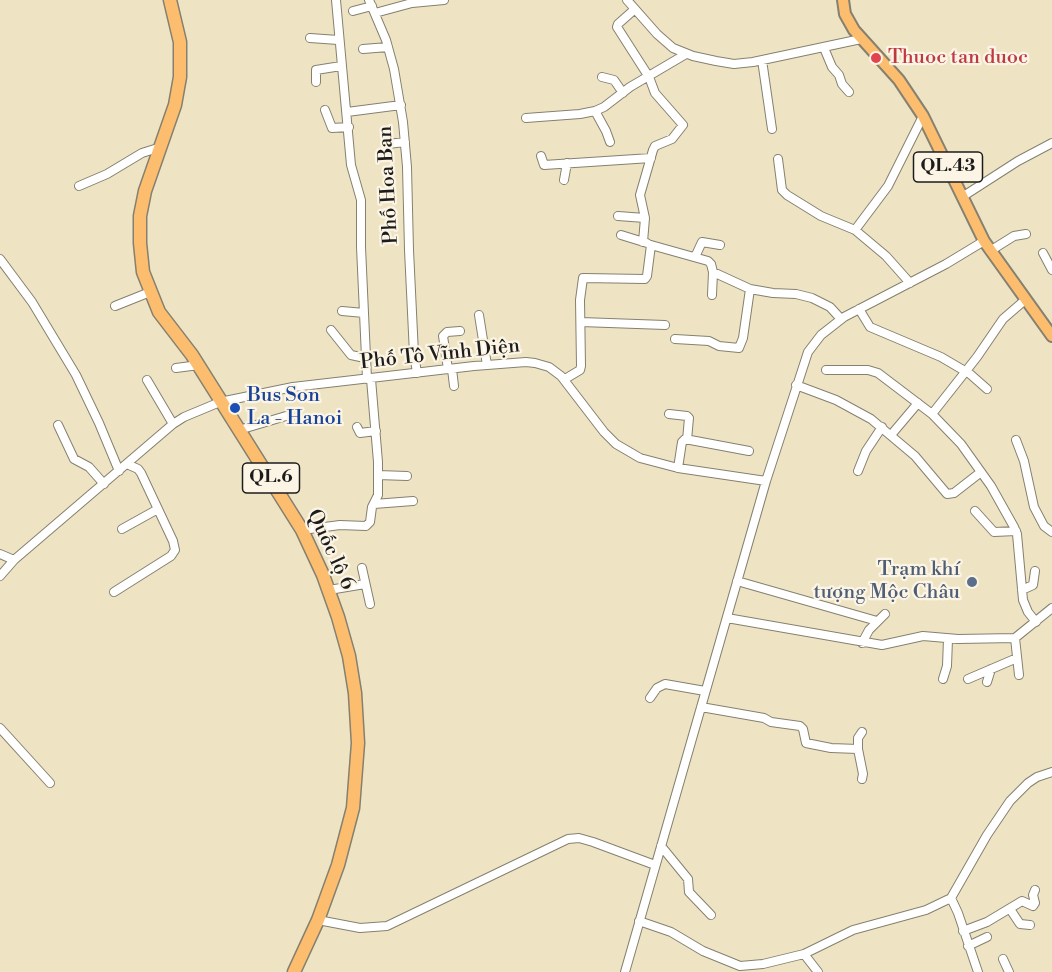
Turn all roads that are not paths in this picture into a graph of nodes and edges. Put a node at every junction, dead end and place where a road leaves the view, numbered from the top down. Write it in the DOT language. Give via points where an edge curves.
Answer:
graph roads {
  1 [pos="170,0"];
  2 [pos="336,0"];
  3 [pos="444,0"];
  4 [pos="627,0"];
  5 [pos="843,0"];
  6 [pos="372,6"];
  7 [pos="634,9"];
  8 [pos="353,11"];
  9 [pos="310,38"];
  10 [pos="861,39"];
  11 [pos="338,40"];
  12 [pos="388,47"];
  13 [pos="824,48"];
  14 [pos="363,49"];
  15 [pos="675,49"];
  16 [pos="686,54"];
  17 [pos="762,60"];
  18 [pos="671,62"];
  19 [pos="341,66"];
  20 [pos="602,77"];
  21 [pos="649,77"];
  22 [pos="316,82"];
  23 [pos="849,92"];
  24 [pos="623,93"];
  25 [pos="401,105"];
  26 [pos="324,110"];
  27 [pos="595,111"];
  28 [pos="347,112"];
  29 [pos="923,116"];
  30 [pos="526,118"];
  31 [pos="349,127"];
  32 [pos="772,129"];
  33 [pos="405,142"];
  34 [pos="610,142"];
  35 [pos="1052,143"];
  36 [pos="388,144"];
  37 [pos="161,147"];
  38 [pos="542,156"];
  39 [pos="651,158"];
  40 [pos="778,159"];
  41 [pos="567,163"];
  42 [pos="564,180"];
  43 [pos="79,186"];
  44 [pos="962,197"];
  45 [pos="618,216"];
  46 [pos="645,218"];
  47 [pos="855,230"];
  48 [pos="1026,234"];
  49 [pos="621,235"];
  50 [pos="647,244"];
  51 [pos="720,245"];
  52 [pos="987,246"];
  53 [pos="1043,253"];
  54 [pos="695,257"];
  55 [pos="0,259"];
  56 [pos="1052,270"];
  57 [pos="713,272"];
  58 [pos="910,283"];
  59 [pos="750,289"];
  60 [pos="150,292"];
  61 [pos="712,295"];
  62 [pos="1025,300"];
  63 [pos="115,306"];
  64 [pos="859,309"];
  65 [pos="342,311"];
  66 [pos="364,313"];
  67 [pos="479,315"];
  68 [pos="842,319"];
  69 [pos="580,322"];
  70 [pos="665,325"];
  71 [pos="331,330"];
  72 [pos="460,331"];
  73 [pos="1052,336"];
  74 [pos="675,339"];
  75 [pos="365,358"];
  76 [pos="199,365"];
  77 [pos="487,365"];
  78 [pos="176,369"];
  79 [pos="450,369"];
  80 [pos="826,370"];
  81 [pos="966,371"];
  82 [pos="417,374"];
  83 [pos="369,379"];
  84 [pos="565,379"];
  85 [pos="147,380"];
  86 [pos="796,385"];
  87 [pos="454,386"];
  88 [pos="987,389"];
  89 [pos="220,402"];
  90 [pos="918,403"];
  91 [pos="669,414"];
  92 [pos="932,414"];
  93 [pos="286,416"];
  94 [pos="172,424"];
  95 [pos="58,426"];
  96 [pos="357,427"];
  97 [pos="882,428"];
  98 [pos="239,430"];
  99 [pos="376,431"];
  100 [pos="891,435"];
  101 [pos="687,440"];
  102 [pos="1016,440"];
  103 [pos="748,451"];
  104 [pos="127,464"];
  105 [pos="678,468"];
  106 [pos="119,471"];
  107 [pos="858,471"];
  108 [pos="981,472"];
  109 [pos="378,475"];
  110 [pos="407,476"];
  111 [pos="766,481"];
  112 [pos="104,484"];
  113 [pos="413,501"];
  114 [pos="374,504"];
  115 [pos="158,509"];
  116 [pos="975,511"];
  117 [pos="122,529"];
  118 [pos="302,530"];
  119 [pos="1016,531"];
  120 [pos="1052,532"];
  121 [pos="0,554"];
  122 [pos="14,560"];
  123 [pos="362,568"];
  124 [pos="1035,571"];
  125 [pos="0,576"];
  126 [pos="737,581"];
  127 [pos="365,584"];
  128 [pos="329,590"];
  129 [pos="1023,590"];
  130 [pos="114,592"];
  131 [pos="370,604"];
  132 [pos="1052,608"];
  133 [pos="885,614"];
  134 [pos="727,618"];
  135 [pos="877,621"];
  136 [pos="1036,622"];
  137 [pos="1015,638"];
  138 [pos="948,639"];
  139 [pos="862,643"];
  140 [pos="1017,658"];
  141 [pos="991,669"];
  142 [pos="1019,675"];
  143 [pos="968,679"];
  144 [pos="943,680"];
  145 [pos="987,682"];
  146 [pos="705,691"];
  147 [pos="650,698"];
  148 [pos="701,707"];
  149 [pos="0,728"];
  150 [pos="862,732"];
  151 [pos="858,749"];
  152 [pos="1052,772"];
  153 [pos="862,778"];
  154 [pos="50,783"];
  155 [pos="661,846"];
  156 [pos="655,865"];
  157 [pos="1035,890"];
  158 [pos="951,898"];
  159 [pos="1010,909"];
  160 [pos="711,915"];
  161 [pos="318,920"];
  162 [pos="639,921"];
  163 [pos="1030,925"];
  164 [pos="963,931"];
  165 [pos="987,938"];
  166 [pos="968,946"];
  167 [pos="804,954"];
  168 [pos="1004,958"];
  169 [pos="739,969"];
  170 [pos="294,972"];
  171 [pos="625,972"];
  172 [pos="818,972"];
  173 [pos="978,972"];
  174 [pos="1009,972"];
  1 -- 37 [label="highway, Quốc lộ 6 / QL.6" via="180,42 181,68 175,105"];
  2 -- 11 [label="street"];
  3 -- 6 [label="street"];
  4 -- 7 [label="street"];
  5 -- 10 [label="main road, QL.43" via="848,21"];
  6 -- 8 [label="street"];
  6 -- 12 [label="street, Phố Hoa Ban"];
  7 -- 15 [label="street"];
  7 -- 21 [label="street" via="617,27"];
  9 -- 11 [label="street"];
  10 -- 13 [label="street"];
  10 -- 29 [label="main road, QL.43" via="899,80"];
  11 -- 19 [label="street"];
  12 -- 14 [label="street"];
  12 -- 25 [label="street, Phố Hoa Ban"];
  13 -- 17 [label="street"];
  13 -- 23 [label="street"];
  15 -- 16 [label="street"];
  15 -- 18 [label="street"];
  16 -- 17 [label="street" via="734,64"];
  16 -- 18 [label="street"];
  17 -- 32 [label="street"];
  18 -- 21 [label="street"];
  19 -- 22 [label="street" via="316,70"];
  19 -- 28 [label="street"];
  20 -- 24 [label="street" via="614,80"];
  21 -- 24 [label="street"];
  21 -- 39 [label="street" via="655,93 683,125 672,139 654,147"];
  24 -- 27 [label="street"];
  25 -- 28 [label="street"];
  25 -- 33 [label="street, Phố Hoa Ban"];
  26 -- 31 [label="street" via="332,128"];
  27 -- 30 [label="street"];
  27 -- 34 [label="street"];
  28 -- 31 [label="street"];
  29 -- 44 [label="main road, QL.43"];
  29 -- 47 [label="street" via="888,186"];
  31 -- 66 [label="street" via="351,165 361,200"];
  33 -- 36 [label="street"];
  33 -- 82 [label="street, Phố Hoa Ban"];
  35 -- 44 [label="street"];
  37 -- 43 [label="street"];
  37 -- 60 [label="highway, Quốc lộ 6 / QL.6" via="140,216 141,260"];
  38 -- 41 [label="street" via="544,165"];
  39 -- 41 [label="street"];
  39 -- 46 [label="street" via="640,195"];
  40 -- 47 [label="street" via="782,190 787,195 821,216"];
  41 -- 42 [label="street"];
  44 -- 52 [label="main road, QL.43"];
  45 -- 46 [label="street"];
  46 -- 50 [label="street"];
  47 -- 58 [label="street"];
  48 -- 52 [label="street"];
  49 -- 50 [label="street"];
  50 -- 54 [label="street"];
  50 -- 69 [label="street" via="645,279 583,278"];
  51 -- 54 [label="street" via="702,242"];
  52 -- 58 [label="street"];
  52 -- 62 [label="main road, QL.43"];
  53 -- 56 [label="street"];
  54 -- 57 [label="street" via="708,261"];
  55 -- 106 [label="street" via="32,302 76,375"];
  57 -- 59 [label="street"];
  57 -- 61 [label="street"];
  58 -- 64 [label="street"];
  59 -- 68 [label="street" via="812,298"];
  59 -- 74 [label="street" via="744,338 739,348"];
  60 -- 63 [label="street"];
  60 -- 76 [label="highway, Quốc lộ 6 / QL.6" via="159,312"];
  62 -- 73 [label="main road, QL.43"];
  62 -- 81 [label="street" via="1003,319"];
  64 -- 68 [label="street"];
  64 -- 81 [label="street" via="865,322 876,330"];
  65 -- 66 [label="street"];
  66 -- 75 [label="street"];
  67 -- 77 [label="street"];
  68 -- 86 [label="street" via="814,344"];
  69 -- 70 [label="street"];
  69 -- 84 [label="street" via="580,370"];
  71 -- 75 [label="street" via="351,355"];
  72 -- 79 [label="street" via="443,336"];
  75 -- 83 [label="street"];
  76 -- 78 [label="street"];
  76 -- 89 [label="highway, Quốc lộ 6 / QL.6"];
  77 -- 79 [label="street, Phố Tô Vĩnh Diện"];
  77 -- 84 [label="street, Phố Tô Vĩnh Diện" via="535,363"];
  79 -- 82 [label="street, Phố Tô Vĩnh Diện"];
  79 -- 87 [label="street"];
  80 -- 90 [label="street" via="878,373"];
  81 -- 88 [label="street"];
  81 -- 92 [label="street"];
  82 -- 83 [label="street, Phố Tô Vĩnh Diện"];
  83 -- 89 [label="street, Phố Tô Vĩnh Diện" via="293,387"];
  83 -- 99 [label="street"];
  84 -- 105 [label="street, Phố Tô Vĩnh Diện" via="594,421 616,444 640,458"];
  85 -- 94 [label="street"];
  86 -- 97 [label="street" via="850,406"];
  86 -- 111 [label="street"];
  89 -- 94 [label="street, Phố Tô Vĩnh Diện"];
  89 -- 98 [label="highway, Quốc lộ 6 / QL.6"];
  90 -- 92 [label="street"];
  90 -- 100 [label="street"];
  91 -- 101 [label="street" via="689,418"];
  92 -- 108 [label="street" via="962,444"];
  93 -- 98 [label="street"];
  94 -- 104 [label="street, Phố Tô Vĩnh Diện"];
  95 -- 112 [label="street" via="74,459"];
  96 -- 99 [label="street" via="360,433"];
  97 -- 100 [label="street"];
  97 -- 107 [label="street"];
  98 -- 118 [label="highway, Quốc lộ 6 / QL.6"];
  99 -- 109 [label="street"];
  100 -- 108 [label="street" via="923,463 947,494"];
  101 -- 103 [label="street"];
  101 -- 105 [label="street" via="681,442"];
  102 -- 120 [label="street" via="1034,507"];
  104 -- 106 [label="street, Phố Tô Vĩnh Diện"];
  104 -- 115 [label="street" via="140,470"];
  105 -- 111 [label="street, Phố Tô Vĩnh Diện"];
  106 -- 112 [label="street, Phố Tô Vĩnh Diện"];
  108 -- 119 [label="street"];
  109 -- 110 [label="street"];
  109 -- 114 [label="street"];
  111 -- 126 [label="street"];
  112 -- 122 [label="street, Phố Tô Vĩnh Diện"];
  113 -- 114 [label="street"];
  114 -- 118 [label="street" via="366,526"];
  115 -- 117 [label="street"];
  115 -- 130 [label="street" via="175,544 174,552"];
  116 -- 119 [label="street" via="994,531"];
  118 -- 128 [label="highway, Quốc lộ 6 / QL.6"];
  119 -- 129 [label="street"];
  121 -- 122 [label="street"];
  122 -- 125 [label="street, Phố Tô Vĩnh Diện"];
  123 -- 127 [label="street"];
  124 -- 129 [label="street" via="1033,585"];
  126 -- 134 [label="street"];
  126 -- 135 [label="street"];
  127 -- 128 [label="street"];
  127 -- 131 [label="street"];
  128 -- 161 [label="highway, Quốc lộ 6 / QL.6" via="354,683 358,762 348,832"];
  129 -- 136 [label="street" via="1025,607"];
  132 -- 136 [label="street"];
  133 -- 135 [label="street"];
  134 -- 139 [label="street"];
  134 -- 146 [label="street"];
  135 -- 139 [label="street"];
  136 -- 137 [label="street"];
  137 -- 138 [label="street"];
  137 -- 140 [label="street"];
  138 -- 139 [label="street" via="923,636 882,645"];
  138 -- 144 [label="street"];
  140 -- 141 [label="street"];
  140 -- 142 [label="street"];
  141 -- 143 [label="street"];
  141 -- 145 [label="street"];
  146 -- 147 [label="street" via="665,684"];
  146 -- 148 [label="street"];
  148 -- 151 [label="street" via="800,726 806,743"];
  148 -- 155 [label="street"];
  149 -- 154 [label="street"];
  150 -- 151 [label="street"];
  151 -- 153 [label="street"];
  152 -- 158 [label="street" via="1028,783 1010,801"];
  155 -- 156 [label="street"];
  155 -- 160 [label="street" via="688,879 689,892"];
  156 -- 161 [label="street" via="593,842 568,839 387,926 360,928"];
  156 -- 162 [label="street"];
  157 -- 159 [label="street" via="1034,905 1022,902"];
  158 -- 164 [label="street"];
  158 -- 167 [label="street" via="926,910 853,930"];
  159 -- 163 [label="street" via="1020,924"];
  159 -- 164 [label="street"];
  161 -- 170 [label="highway, Quốc lộ 6 / QL.6"];
  162 -- 169 [label="street" via="671,932"];
  162 -- 171 [label="street"];
  164 -- 166 [label="street"];
  165 -- 166 [label="street"];
  166 -- 173 [label="street"];
  167 -- 169 [label="street"];
  167 -- 172 [label="street"];
  168 -- 174 [label="street"];
}
